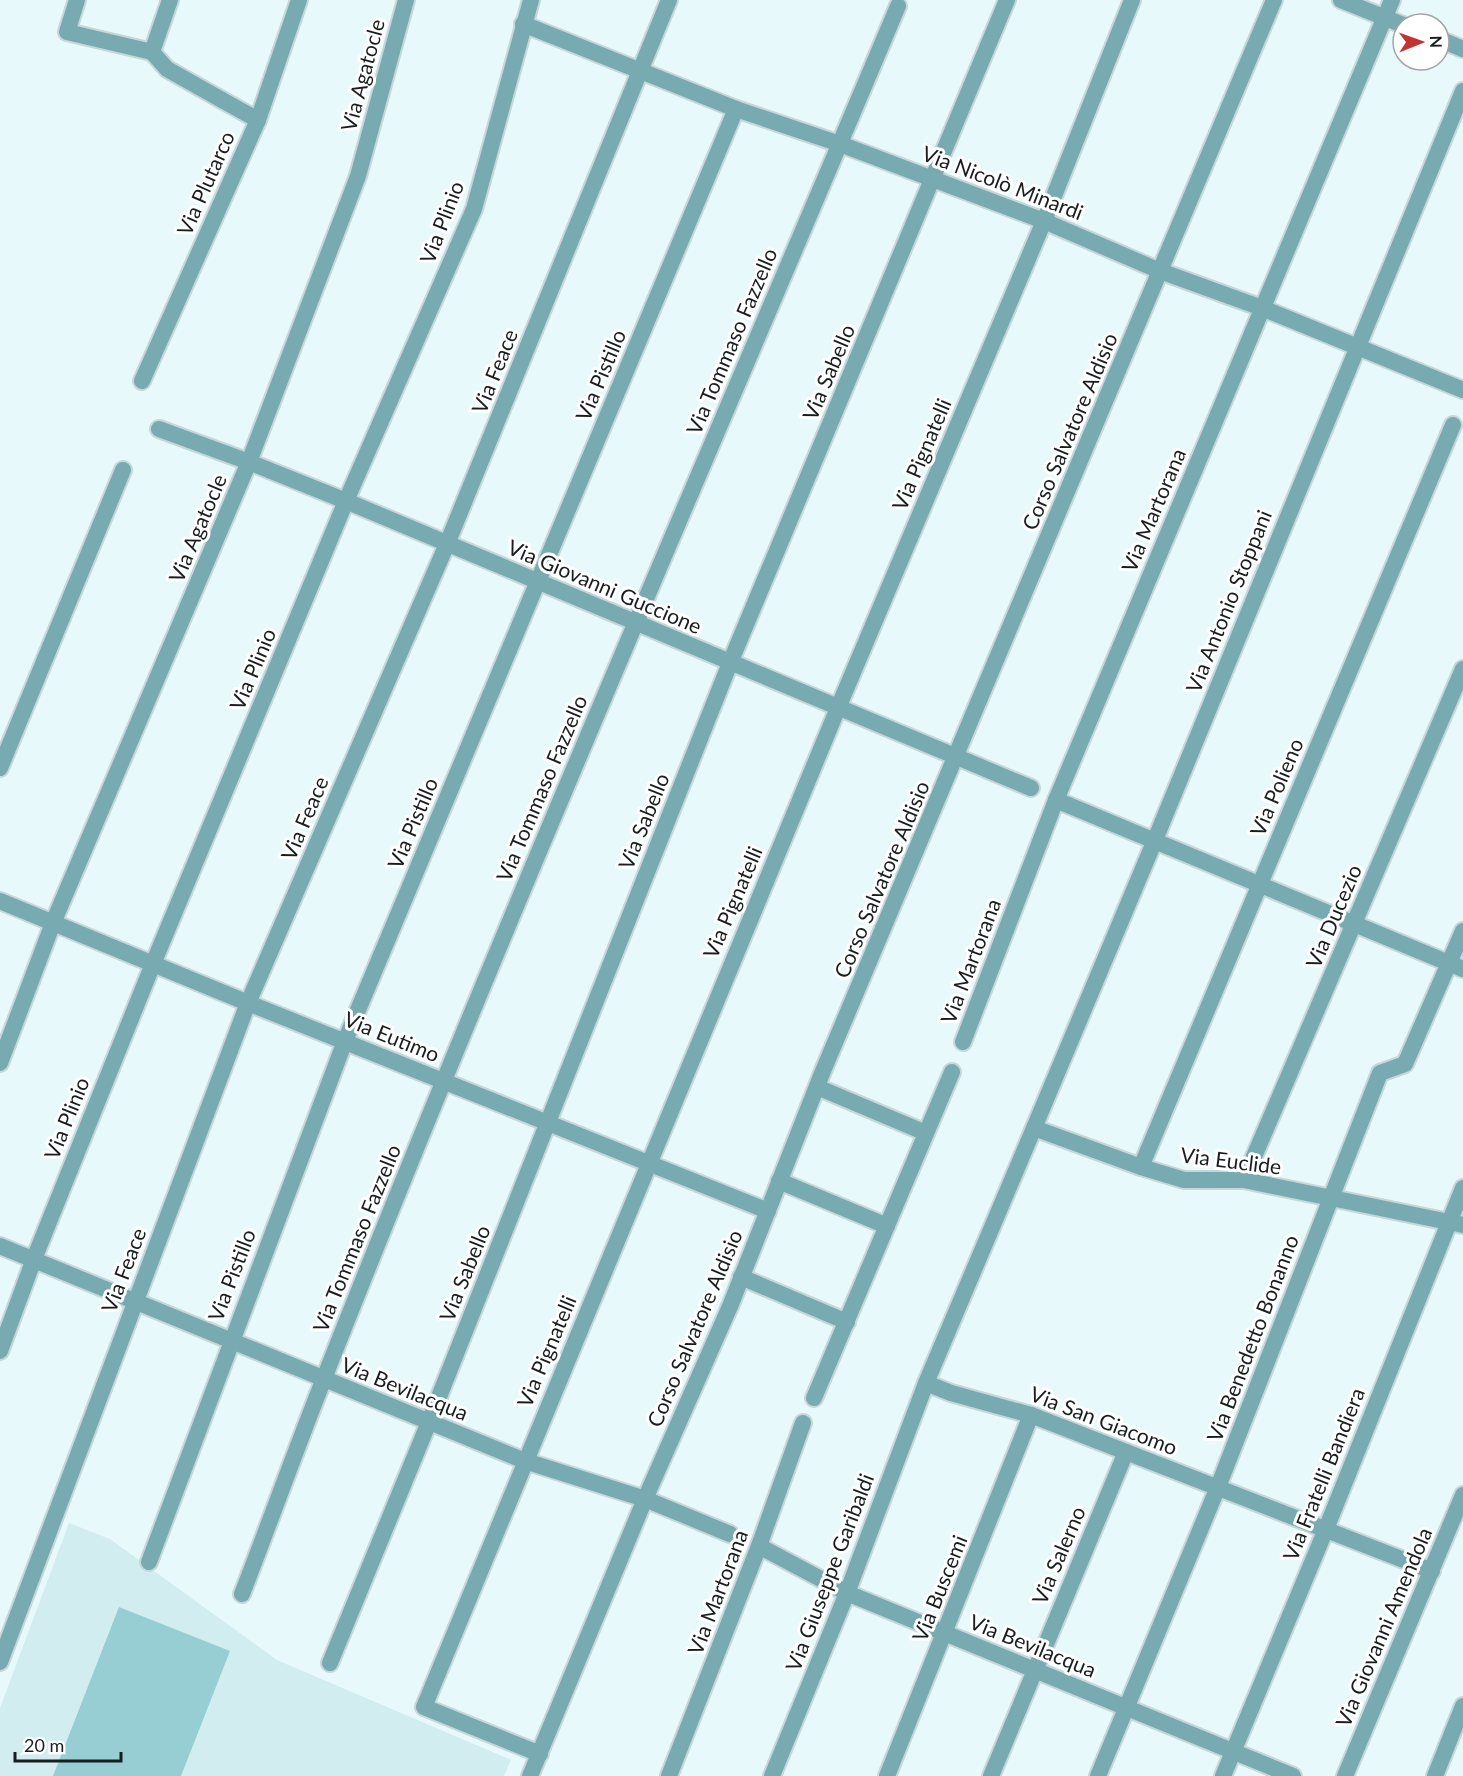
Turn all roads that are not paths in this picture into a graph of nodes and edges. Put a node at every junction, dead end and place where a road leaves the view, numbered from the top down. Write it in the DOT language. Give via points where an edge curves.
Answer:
graph roads {
  1 [pos="77,0"];
  2 [pos="170,0"];
  3 [pos="299,0"];
  4 [pos="406,0"];
  5 [pos="531,0"];
  6 [pos="669,0"];
  7 [pos="1007,0"];
  8 [pos="1132,0"];
  9 [pos="1274,0"];
  10 [pos="1341,0"];
  11 [pos="1392,0"];
  12 [pos="898,6"];
  13 [pos="1386,18"];
  14 [pos="1391,20"];
  15 [pos="523,24"];
  16 [pos="152,52"];
  17 [pos="641,70"];
  18 [pos="1463,91"];
  19 [pos="736,109"];
  20 [pos="258,120"];
  21 [pos="840,144"];
  22 [pos="934,179"];
  23 [pos="1044,221"];
  24 [pos="1160,271"];
  25 [pos="1262,308"];
  26 [pos="1357,347"];
  27 [pos="142,381"];
  28 [pos="1463,390"];
  29 [pos="1452,425"];
  30 [pos="159,429"];
  31 [pos="249,462"];
  32 [pos="123,470"];
  33 [pos="346,501"];
  34 [pos="447,544"];
  35 [pos="537,582"];
  36 [pos="635,623"];
  37 [pos="730,663"];
  38 [pos="1463,669"];
  39 [pos="838,708"];
  40 [pos="957,758"];
  41 [pos="0,768"];
  42 [pos="1031,788"];
  43 [pos="1056,800"];
  44 [pos="1155,840"];
  45 [pos="1260,884"];
  46 [pos="0,902"];
  47 [pos="53,923"];
  48 [pos="1354,923"];
  49 [pos="1463,931"];
  50 [pos="153,964"];
  51 [pos="1456,966"];
  52 [pos="248,1003"];
  53 [pos="345,1041"];
  54 [pos="963,1042"];
  55 [pos="0,1063"];
  56 [pos="951,1072"];
  57 [pos="443,1081"];
  58 [pos="817,1087"];
  59 [pos="548,1123"];
  60 [pos="1034,1128"];
  61 [pos="926,1133"];
  62 [pos="648,1164"];
  63 [pos="1141,1167"];
  64 [pos="780,1180"];
  65 [pos="1244,1180"];
  66 [pos="1463,1188"];
  67 [pos="1331,1198"];
  68 [pos="768,1211"];
  69 [pos="1456,1223"];
  70 [pos="887,1226"];
  71 [pos="0,1246"];
  72 [pos="34,1260"];
  73 [pos="741,1277"];
  74 [pos="135,1301"];
  75 [pos="847,1322"];
  76 [pos="231,1340"];
  77 [pos="0,1352"];
  78 [pos="324,1379"];
  79 [pos="926,1383"];
  80 [pos="814,1398"];
  81 [pos="1031,1415"];
  82 [pos="429,1422"];
  83 [pos="803,1423"];
  84 [pos="1126,1452"];
  85 [pos="525,1461"];
  86 [pos="1218,1487"];
  87 [pos="1463,1496"];
  88 [pos="645,1499"];
  89 [pos="1326,1529"];
  90 [pos="730,1534"];
  91 [pos="759,1546"];
  92 [pos="149,1562"];
  93 [pos="1432,1571"];
  94 [pos="847,1593"];
  95 [pos="242,1594"];
  96 [pos="945,1633"];
  97 [pos="0,1662"];
  98 [pos="330,1663"];
  99 [pos="1035,1670"];
  100 [pos="1463,1706"];
  101 [pos="1125,1707"];
  102 [pos="1232,1751"];
  103 [pos="540,1754"];
  104 [pos="530,1776"];
  105 [pos="669,1776"];
  106 [pos="772,1776"];
  107 [pos="887,1776"];
  108 [pos="991,1776"];
  109 [pos="1098,1776"];
  110 [pos="1223,1776"];
  111 [pos="1293,1776"];
  112 [pos="1345,1776"];
  113 [pos="1435,1776"];
  1 -- 16 [label="street" via="67,32"];
  2 -- 16 [label="street"];
  3 -- 20 [label="street, Via Plutarco"];
  4 -- 31 [label="street, Via Agatocle" via="358,176"];
  5 -- 15 [label="street, Via Plinio"];
  6 -- 17 [label="street, Via Feace"];
  7 -- 22 [label="street, Via Sabello"];
  8 -- 23 [label="street, Via Pignatelli"];
  9 -- 24 [label="street, Corso Salvatore Aldisio"];
  10 -- 13 [label="street"];
  11 -- 13 [label="street, Via Martorana"];
  12 -- 21 [label="street, Via Tommaso Fazzello"];
  13 -- 14 [label="street"];
  13 -- 25 [label="street, Via Martorana"];
  15 -- 17 [label="street, Via Nicolò Minardi"];
  15 -- 33 [label="street, Via Plinio" via="474,208"];
  16 -- 20 [label="street" via="167,69"];
  17 -- 19 [label="street, Via Nicolò Minardi"];
  17 -- 34 [label="street, Via Feace"];
  18 -- 26 [label="street, Via Antonio Stoppani"];
  19 -- 21 [label="street, Via Nicolò Minardi"];
  19 -- 35 [label="street, Via Pistillo"];
  20 -- 27 [label="street, Via Plutarco"];
  21 -- 22 [label="street, Via Nicolò Minardi"];
  21 -- 36 [label="street, Via Tommaso Fazzello"];
  22 -- 23 [label="street, Via Nicolò Minardi"];
  22 -- 37 [label="street, Via Sabello"];
  23 -- 24 [label="street, Via Nicolò Minardi"];
  23 -- 39 [label="street, Via Pignatelli"];
  24 -- 25 [label="street, Via Nicolò Minardi"];
  24 -- 40 [label="street, Corso Salvatore Aldisio"];
  25 -- 26 [label="street, Via Nicolò Minardi"];
  25 -- 43 [label="street, Via Martorana"];
  26 -- 28 [label="street, Via Nicolò Minardi"];
  26 -- 44 [label="street, Via Antonio Stoppani"];
  29 -- 45 [label="street, Via Polieno"];
  30 -- 31 [label="street, Via Giovanni Guccione"];
  31 -- 33 [label="street, Via Giovanni Guccione"];
  31 -- 47 [label="street, Via Agatocle"];
  32 -- 41 [label="street"];
  33 -- 34 [label="street, Via Giovanni Guccione"];
  33 -- 50 [label="street, Via Plinio"];
  34 -- 35 [label="street, Via Giovanni Guccione"];
  34 -- 52 [label="street, Via Feace"];
  35 -- 36 [label="street, Via Giovanni Guccione"];
  35 -- 53 [label="street, Via Pistillo"];
  36 -- 37 [label="street, Via Giovanni Guccione"];
  36 -- 57 [label="street, Via Tommaso Fazzello"];
  37 -- 39 [label="street, Via Giovanni Guccione"];
  37 -- 59 [label="street, Via Sabello"];
  38 -- 48 [label="street, Via Ducezio"];
  39 -- 40 [label="street, Via Giovanni Guccione"];
  39 -- 62 [label="street, Via Pignatelli"];
  40 -- 42 [label="street, Via Giovanni Guccione"];
  40 -- 58 [label="street, Corso Salvatore Aldisio"];
  43 -- 44 [label="street"];
  43 -- 54 [label="street, Via Martorana"];
  44 -- 45 [label="street"];
  44 -- 60 [label="street, Via Antonio Stoppani"];
  45 -- 48 [label="street"];
  45 -- 63 [label="street, Via Polieno"];
  46 -- 47 [label="street, Via Eutimo"];
  47 -- 50 [label="street, Via Eutimo"];
  47 -- 55 [label="street, Via Agatocle"];
  48 -- 51 [label="street"];
  48 -- 65 [label="street, Via Ducezio"];
  49 -- 51 [label="street, Via Benedetto Bonanno"];
  50 -- 52 [label="street, Via Eutimo"];
  50 -- 72 [label="street, Via Plinio"];
  51 -- 67 [label="street, Via Benedetto Bonanno" via="1405,1064 1380,1073"];
  52 -- 53 [label="street, Via Eutimo"];
  52 -- 74 [label="street, Via Feace"];
  53 -- 57 [label="street, Via Eutimo"];
  53 -- 76 [label="street, Via Pistillo"];
  56 -- 61 [label="street"];
  57 -- 59 [label="street, Via Eutimo"];
  57 -- 78 [label="street, Via Tommaso Fazzello"];
  58 -- 61 [label="street"];
  58 -- 64 [label="street, Corso Salvatore Aldisio"];
  59 -- 62 [label="street, Via Eutimo"];
  59 -- 82 [label="street, Via Sabello"];
  60 -- 63 [label="street, Via Euclide"];
  60 -- 79 [label="street, Via Giuseppe Garibaldi"];
  61 -- 70 [label="street"];
  62 -- 68 [label="street, Via Eutimo"];
  62 -- 85 [label="street, Via Pignatelli"];
  63 -- 65 [label="street, Via Euclide" via="1184,1180"];
  64 -- 68 [label="street, Corso Salvatore Aldisio"];
  64 -- 70 [label="street"];
  65 -- 67 [label="street, Via Euclide"];
  66 -- 69 [label="street, Via Fratelli Bandiera"];
  67 -- 69 [label="street, Via Euclide"];
  67 -- 86 [label="street, Via Benedetto Bonanno"];
  68 -- 73 [label="street, Corso Salvatore Aldisio"];
  69 -- 89 [label="street, Via Fratelli Bandiera"];
  70 -- 75 [label="street"];
  71 -- 72 [label="street, Via Bevilacqua"];
  72 -- 74 [label="street, Via Bevilacqua"];
  72 -- 77 [label="street, Via Plinio"];
  73 -- 75 [label="street"];
  73 -- 88 [label="street, Corso Salvatore Aldisio"];
  74 -- 76 [label="street, Via Bevilacqua"];
  74 -- 97 [label="street, Via Feace"];
  75 -- 80 [label="street"];
  76 -- 78 [label="street, Via Bevilacqua"];
  76 -- 92 [label="street, Via Pistillo"];
  78 -- 82 [label="street, Via Bevilacqua"];
  78 -- 95 [label="street, Via Tommaso Fazzello"];
  79 -- 81 [label="street, Via San Giacomo"];
  79 -- 94 [label="street, Via Giuseppe Garibaldi"];
  81 -- 84 [label="street, Via San Giacomo"];
  81 -- 96 [label="street, Via Buscemi"];
  82 -- 85 [label="street, Via Bevilacqua"];
  82 -- 98 [label="street, Via Sabello"];
  83 -- 91 [label="street, Via Martorana"];
  84 -- 86 [label="street, Via San Giacomo"];
  84 -- 99 [label="street, Via Salerno"];
  85 -- 88 [label="street, Via Bevilacqua"];
  85 -- 103 [label="street, Via Pignatelli" via="424,1707"];
  86 -- 89 [label="street, Via San Giacomo"];
  86 -- 101 [label="street, Via Benedetto Bonanno"];
  87 -- 93 [label="street, Via Giovanni Amendola"];
  88 -- 90 [label="street, Via Bevilacqua"];
  88 -- 103 [label="street, Corso Salvatore Aldisio"];
  89 -- 93 [label="street, Via San Giacomo"];
  89 -- 102 [label="street, Via Fratelli Bandiera"];
  91 -- 94 [label="street, Via Bevilacqua"];
  91 -- 105 [label="street, Via Martorana"];
  93 -- 112 [label="street, Via Giovanni Amendola"];
  94 -- 96 [label="street, Via Bevilacqua"];
  94 -- 106 [label="street, Via Giuseppe Garibaldi"];
  96 -- 99 [label="street, Via Bevilacqua"];
  96 -- 107 [label="street, Via Buscemi"];
  99 -- 101 [label="street, Via Bevilacqua"];
  99 -- 108 [label="street, Via Salerno"];
  100 -- 113 [label="street"];
  101 -- 102 [label="street, Via Bevilacqua"];
  101 -- 109 [label="street, Via Benedetto Bonanno"];
  102 -- 110 [label="street, Via Fratelli Bandiera"];
  102 -- 111 [label="street, Via Bevilacqua"];
  103 -- 104 [label="street, Corso Salvatore Aldisio"];
}
